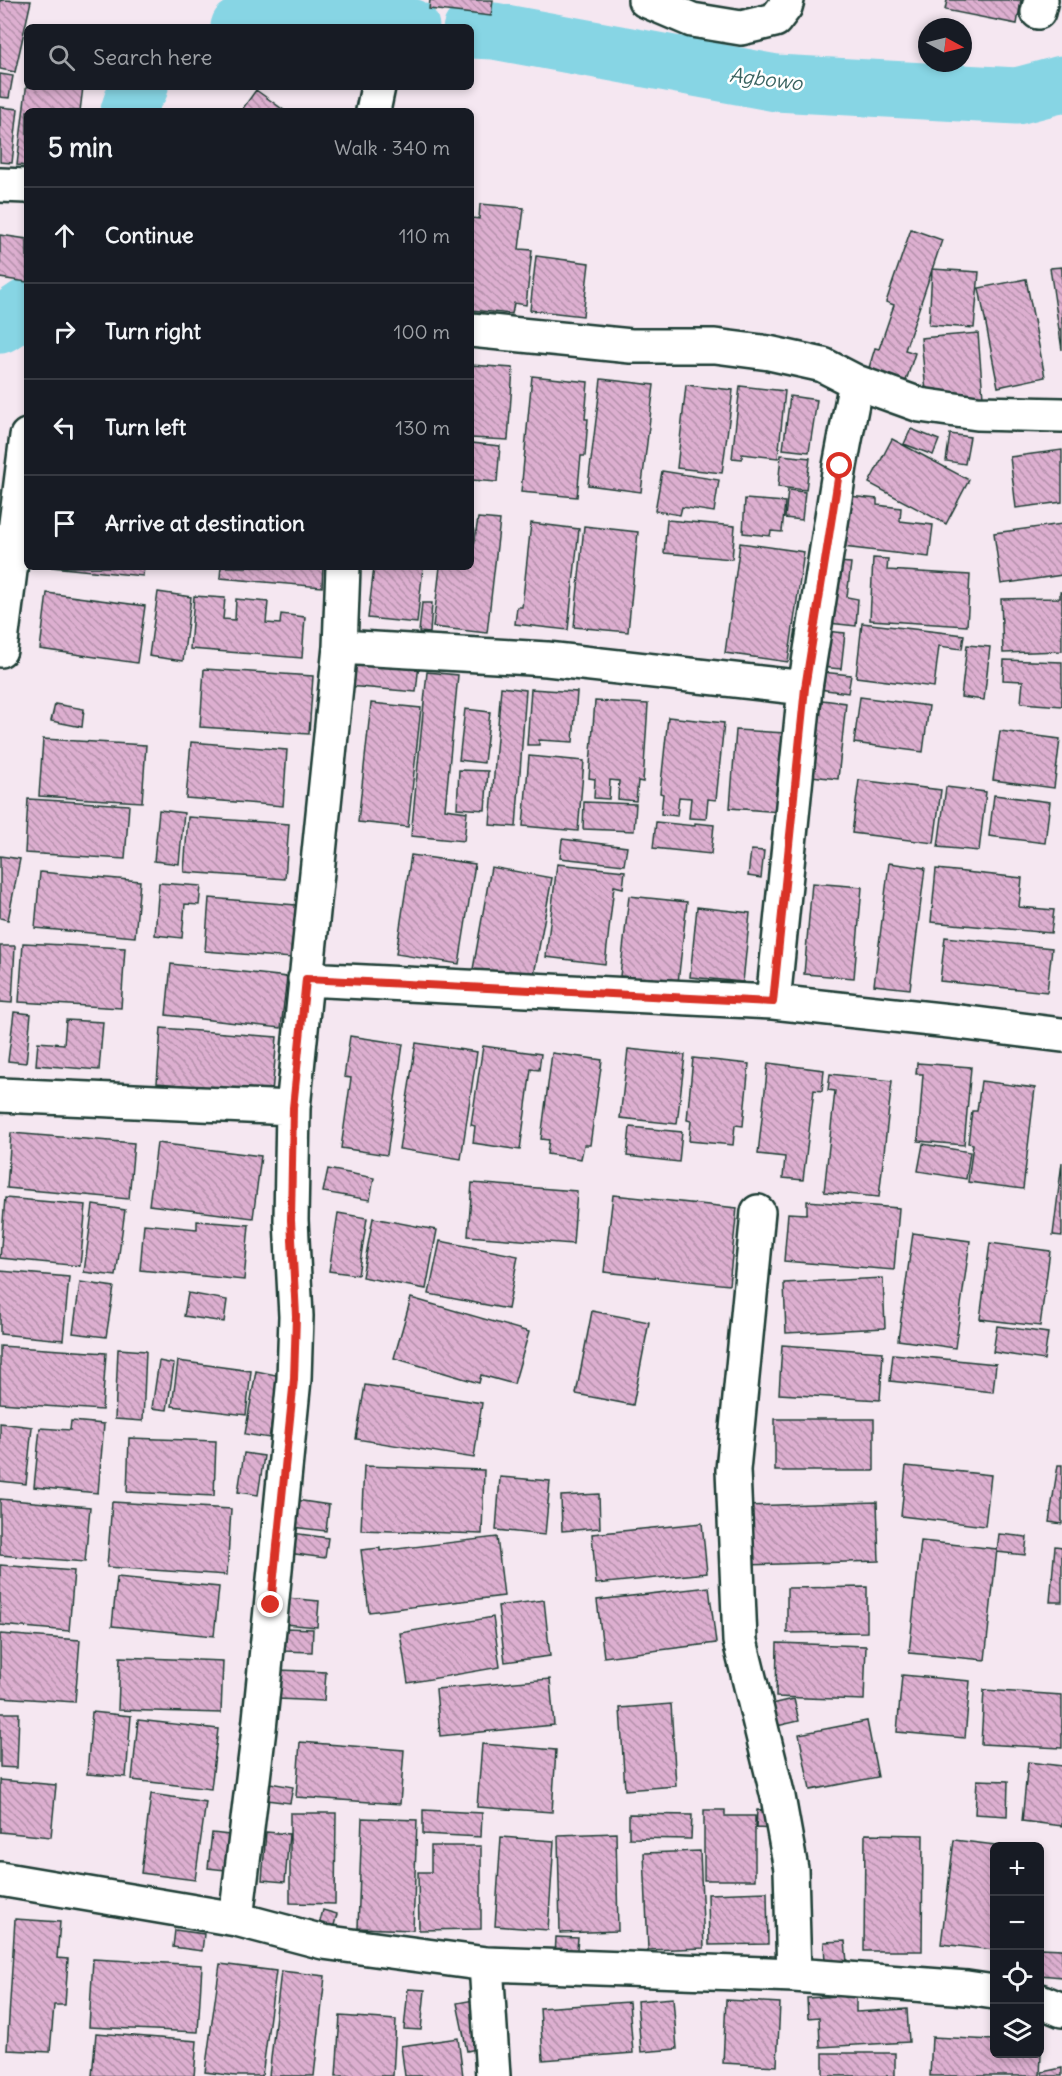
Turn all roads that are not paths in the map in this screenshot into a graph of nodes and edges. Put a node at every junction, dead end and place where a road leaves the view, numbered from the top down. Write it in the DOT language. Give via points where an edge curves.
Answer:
graph roads {
  1 [pos="645,0"];
  2 [pos="788,0"];
  3 [pos="377,90"];
  4 [pos="374,108"];
  5 [pos="0,185"];
  6 [pos="24,186"];
  7 [pos="474,330"];
  8 [pos="856,382"];
  9 [pos="1062,415"];
  10 [pos="24,460"];
  11 [pos="343,570"];
  12 [pos="340,646"];
  13 [pos="0,650"];
  14 [pos="805,688"];
  15 [pos="306,979"];
  16 [pos="773,1002"];
  17 [pos="1062,1035"];
  18 [pos="0,1095"];
  19 [pos="293,1108"];
  20 [pos="758,1212"];
  21 [pos="0,1879"];
  22 [pos="236,1919"];
  23 [pos="486,1964"];
  24 [pos="794,1975"];
  25 [pos="990,1991"];
  26 [pos="1044,2002"];
  27 [pos="1062,2009"];
  28 [pos="493,2076"];
  1 -- 2 [label="street" via="693,20 741,28 775,20"];
  3 -- 4 [label="street"];
  5 -- 6 [label="street"];
  7 -- 8 [label="street" via="631,346 715,346 769,352 823,365"];
  8 -- 9 [label="street" via="920,405 977,413"];
  8 -- 14 [label="street"];
  10 -- 13 [label="street"];
  11 -- 12 [label="street"];
  12 -- 14 [label="street" via="547,659"];
  12 -- 15 [label="street"];
  14 -- 16 [label="street"];
  15 -- 16 [label="street"];
  15 -- 19 [label="street"];
  16 -- 17 [label="street"];
  18 -- 19 [label="street"];
  19 -- 22 [label="street" via="294,1379"];
  20 -- 24 [label="street" via="733,1470 740,1641 778,1797 790,1869"];
  21 -- 22 [label="street"];
  22 -- 23 [label="street" via="323,1942"];
  23 -- 24 [label="street"];
  23 -- 28 [label="street"];
  24 -- 25 [label="street"];
  26 -- 27 [label="street"];
}
